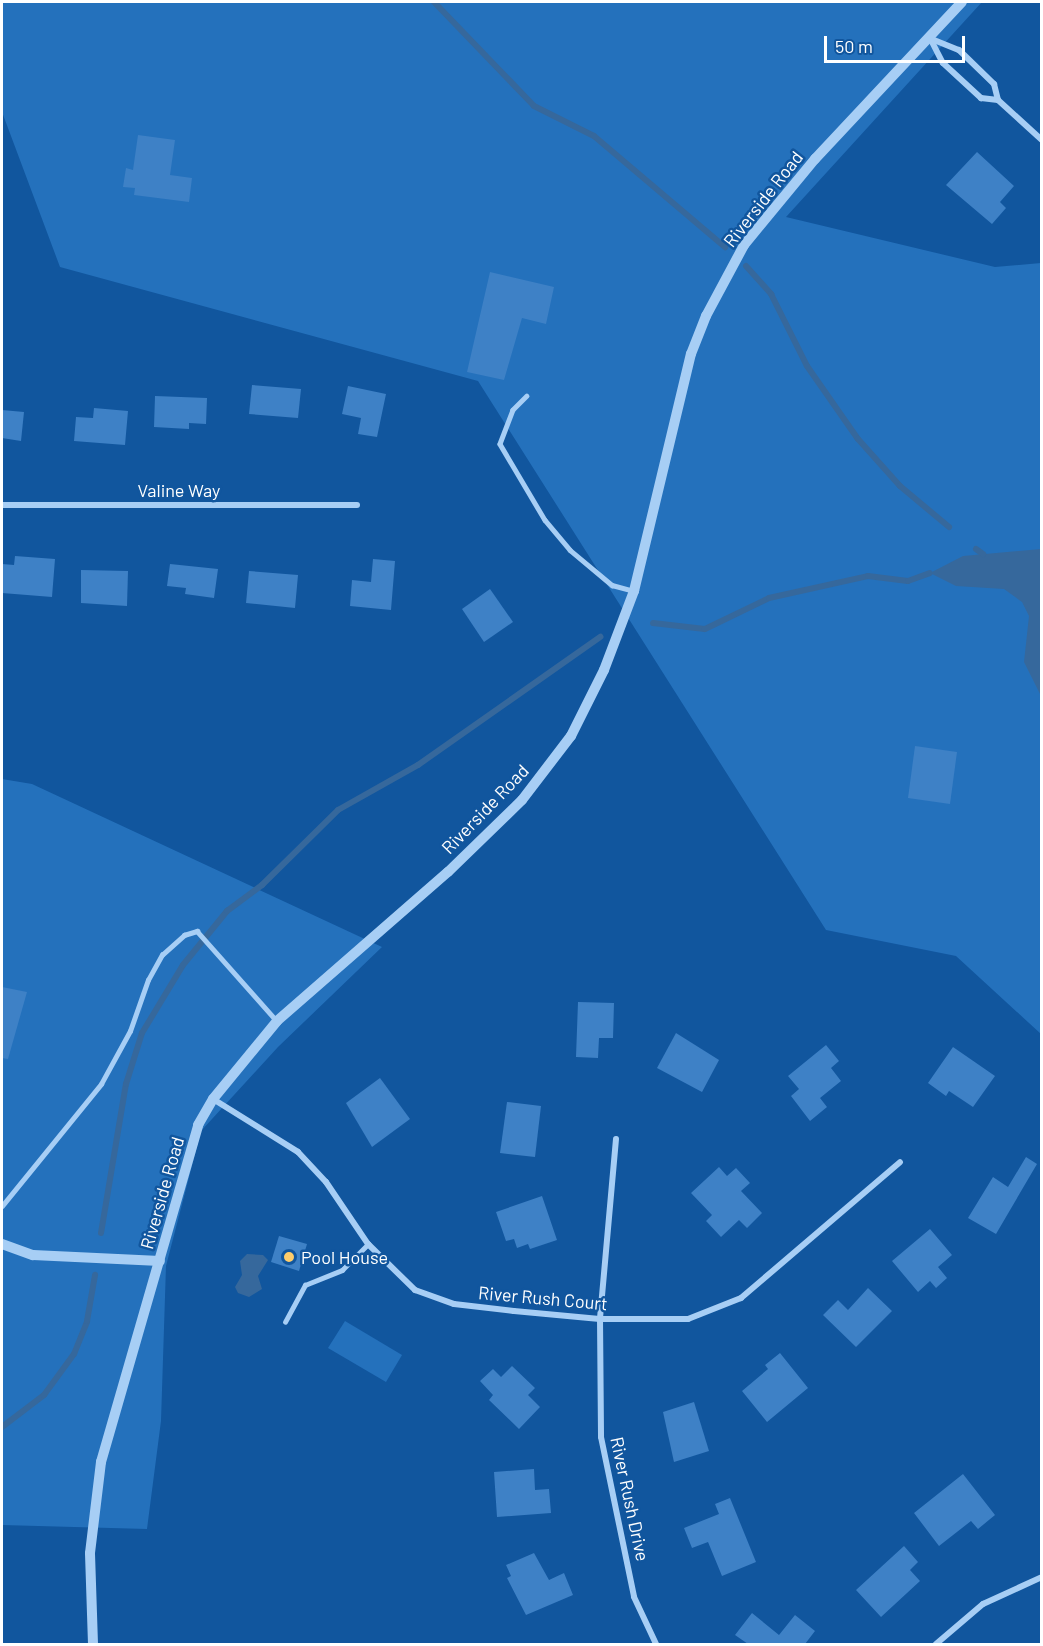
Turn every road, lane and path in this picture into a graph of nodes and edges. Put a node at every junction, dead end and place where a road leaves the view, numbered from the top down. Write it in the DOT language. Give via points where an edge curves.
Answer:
graph roads {
  1 [pos="962,2"];
  2 [pos="929,38"];
  3 [pos="998,100"];
  4 [pos="1041,140"];
  5 [pos="527,396"];
  6 [pos="2,505"];
  7 [pos="357,505"];
  8 [pos="634,591"];
  9 [pos="277,1021"];
  10 [pos="213,1099"];
  11 [pos="616,1139"];
  12 [pos="900,1162"];
  13 [pos="2,1206"];
  14 [pos="2,1245"];
  15 [pos="368,1245"];
  16 [pos="160,1261"];
  17 [pos="600,1319"];
  18 [pos="285,1322"];
  19 [pos="1041,1576"];
  20 [pos="93,1644"];
  21 [pos="656,1644"];
  22 [pos="936,1644"];
  1 -- 2 [label="street, Riverside Road"];
  2 -- 3 [label="street" via="943,63 973,91 981,98"];
  2 -- 3 [label="street" via="959,50 994,84"];
  2 -- 8 [label="street, Riverside Road" via="815,159 744,245 706,316 691,354"];
  3 -- 4 [label="street"];
  5 -- 8 [label="lane" via="513,410 500,444 545,519 570,550 612,585"];
  6 -- 7 [label="street, Valine Way"];
  8 -- 9 [label="street, Riverside Road" via="604,670 571,736 522,800 448,872"];
  9 -- 10 [label="street, Riverside Road"];
  9 -- 13 [label="lane" via="197,932 183,935 162,955 148,980 130,1031 101,1084"];
  10 -- 15 [label="street, River Rush Court" via="298,1152 326,1182"];
  10 -- 16 [label="street, Riverside Road" via="198,1125"];
  11 -- 17 [label="street, River Rush Drive"];
  12 -- 17 [label="street, River Rush Court" via="741,1298 688,1319"];
  14 -- 16 [label="street" via="33,1255"];
  15 -- 17 [label="street, River Rush Court" via="416,1290 454,1304"];
  15 -- 18 [label="lane" via="342,1270 305,1285"];
  16 -- 20 [label="street, Riverside Road" via="101,1462 90,1553"];
  17 -- 21 [label="street, River Rush Drive" via="601,1437 634,1597"];
  19 -- 22 [label="street" via="982,1604"];
}
